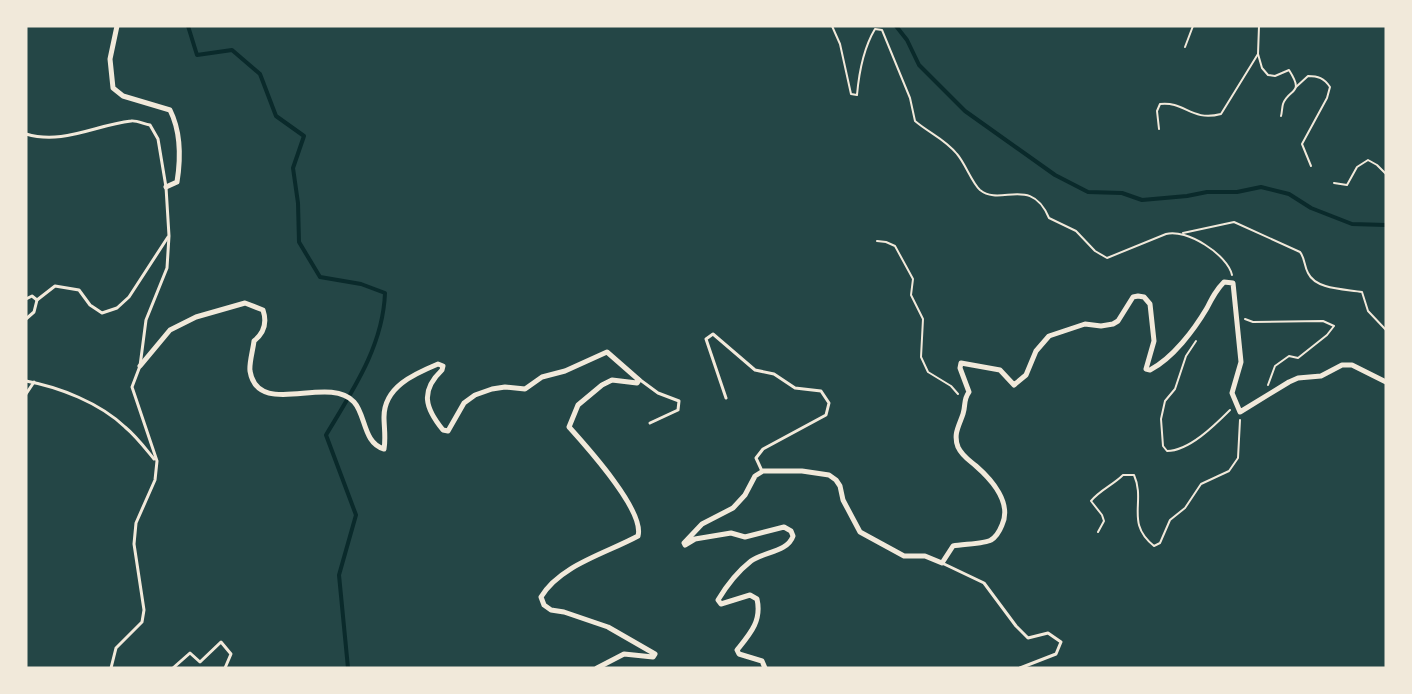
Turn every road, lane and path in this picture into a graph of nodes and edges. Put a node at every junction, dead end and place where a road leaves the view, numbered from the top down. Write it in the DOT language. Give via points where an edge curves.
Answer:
graph roads {
  1 [pos="118,26"];
  2 [pos="832,26"];
  3 [pos="1193,26"];
  4 [pos="1259,26"];
  5 [pos="1185,47"];
  6 [pos="1258,54"];
  7 [pos="1296,87"];
  8 [pos="1282,116"];
  9 [pos="1159,129"];
  10 [pos="26,134"];
  11 [pos="1311,166"];
  12 [pos="1386,174"];
  13 [pos="1334,183"];
  14 [pos="166,187"];
  15 [pos="1182,233"];
  16 [pos="169,236"];
  17 [pos="877,241"];
  18 [pos="1233,283"];
  19 [pos="26,299"];
  20 [pos="36,300"];
  21 [pos="1236,316"];
  22 [pos="26,319"];
  23 [pos="1386,330"];
  24 [pos="1198,335"];
  25 [pos="140,366"];
  26 [pos="630,370"];
  27 [pos="26,381"];
  28 [pos="34,382"];
  29 [pos="1386,382"];
  30 [pos="26,394"];
  31 [pos="1270,394"];
  32 [pos="726,398"];
  33 [pos="964,399"];
  34 [pos="1235,405"];
  35 [pos="1240,412"];
  36 [pos="650,423"];
  37 [pos="156,461"];
  38 [pos="763,472"];
  39 [pos="1098,532"];
  40 [pos="942,563"];
  41 [pos="111,668"];
  42 [pos="173,668"];
  43 [pos="225,668"];
  44 [pos="597,668"];
  45 [pos="765,668"];
  46 [pos="1020,668"];
  1 -- 14 [label="street" via="110,59 114,88 123,96 170,110 176,122 180,164 177,182"];
  2 -- 15 [label="path" via="840,44 851,94 857,95 860,65 871,36 875,29 882,30 910,98 915,121 947,142 979,189 989,194 1030,196 1044,206 1048,218 1076,231 1094,251 1107,258 1166,234"];
  3 -- 5 [label="path"];
  4 -- 6 [label="path"];
  6 -- 7 [label="path" via="1268,75 1275,76 1289,70"];
  6 -- 9 [label="path" via="1221,114 1209,117 1192,114 1173,103 1160,104 1157,110"];
  7 -- 8 [label="path" via="1283,103"];
  7 -- 11 [label="path" via="1308,76 1318,76 1330,87 1302,144"];
  10 -- 14 [label="lane" via="40,139 68,137 132,120 150,125 158,139"];
  12 -- 13 [label="path" via="1368,160 1358,166 1347,185"];
  14 -- 16 [label="lane"];
  15 -- 18 [label="path" via="1219,253 1230,267"];
  15 -- 23 [label="path" via="1234,222 1300,252 1312,279 1324,285 1362,292 1368,310"];
  16 -- 20 [label="lane" via="129,297 117,308 102,313 90,305 79,290 55,286"];
  16 -- 25 [label="lane" via="167,268 146,320"];
  17 -- 33 [label="path" via="895,246 913,279 911,295 924,319 921,357 928,372 951,386"];
  18 -- 21 [label="street"];
  18 -- 33 [label="street" via="1224,282 1184,339 1150,370 1146,369 1154,342 1150,304 1138,296 1133,297 1113,324 1085,324 1049,336 1036,351 1026,375 1014,385 1000,370 961,363 969,392"];
  19 -- 20 [label="lane" via="32,296"];
  20 -- 22 [label="lane" via="34,312"];
  21 -- 31 [label="path" via="1253,322 1323,320 1334,326 1298,358 1290,356 1274,366 1267,382"];
  21 -- 34 [label="street" via="1241,362 1232,393"];
  24 -- 34 [label="path" via="1180,371 1175,390 1165,400 1161,419 1163,446 1167,452 1174,451 1207,433"];
  25 -- 26 [label="street" via="170,330 196,317 245,303 262,310 266,318 262,335 254,341 250,371 262,391 286,396 306,392 342,395 354,402 370,436 384,448 384,415 393,391 401,383 438,364 443,366 442,370 431,381 427,397 429,410 443,430 448,431 464,403 492,389 505,386 525,389 542,377 565,371 607,352"];
  25 -- 37 [label="lane" via="132,387"];
  26 -- 36 [label="lane" via="658,394 679,401 678,410"];
  26 -- 44 [label="street" via="639,380 637,383 612,380 602,385 578,405 569,428 592,452 630,504 640,528 638,536 567,572 546,588 541,597 551,610 608,627 655,654 653,658 624,654"];
  27 -- 28 [label="lane"];
  28 -- 30 [label="lane"];
  28 -- 37 [label="lane" via="91,404 124,426"];
  29 -- 31 [label="street" via="1352,365 1342,365 1320,376 1298,378"];
  31 -- 35 [label="street"];
  32 -- 38 [label="lane" via="706,339 713,334 755,370 774,374 795,388 821,391 829,403 826,415 762,449 756,458"];
  33 -- 40 [label="street" via="964,411 955,434 958,446 995,486 1004,502 1005,518 1000,531 990,541 953,546"];
  34 -- 35 [label="street"];
  35 -- 39 [label="path" via="1238,458 1229,471 1201,484 1184,508 1170,520 1160,543 1154,546 1139,530 1136,514 1138,484 1134,475 1123,475 1091,501 1104,521"];
  37 -- 41 [label="lane" via="155,480 136,523 134,544 144,610 142,622 116,648"];
  38 -- 40 [label="street" via="802,471 829,475 840,486 843,500 860,532 904,556 925,556"];
  38 -- 45 [label="street" via="755,476 745,495 733,508 702,524 684,543 731,533 745,537 784,527 791,531 792,542 752,560 735,575 718,600 722,604 750,595 756,598 756,625 737,650 739,654 762,661"];
  40 -- 46 [label="lane" via="984,583 1028,638 1048,633 1061,642 1056,654"];
  42 -- 43 [label="lane" via="190,653 200,662 221,642 231,654"];
}
